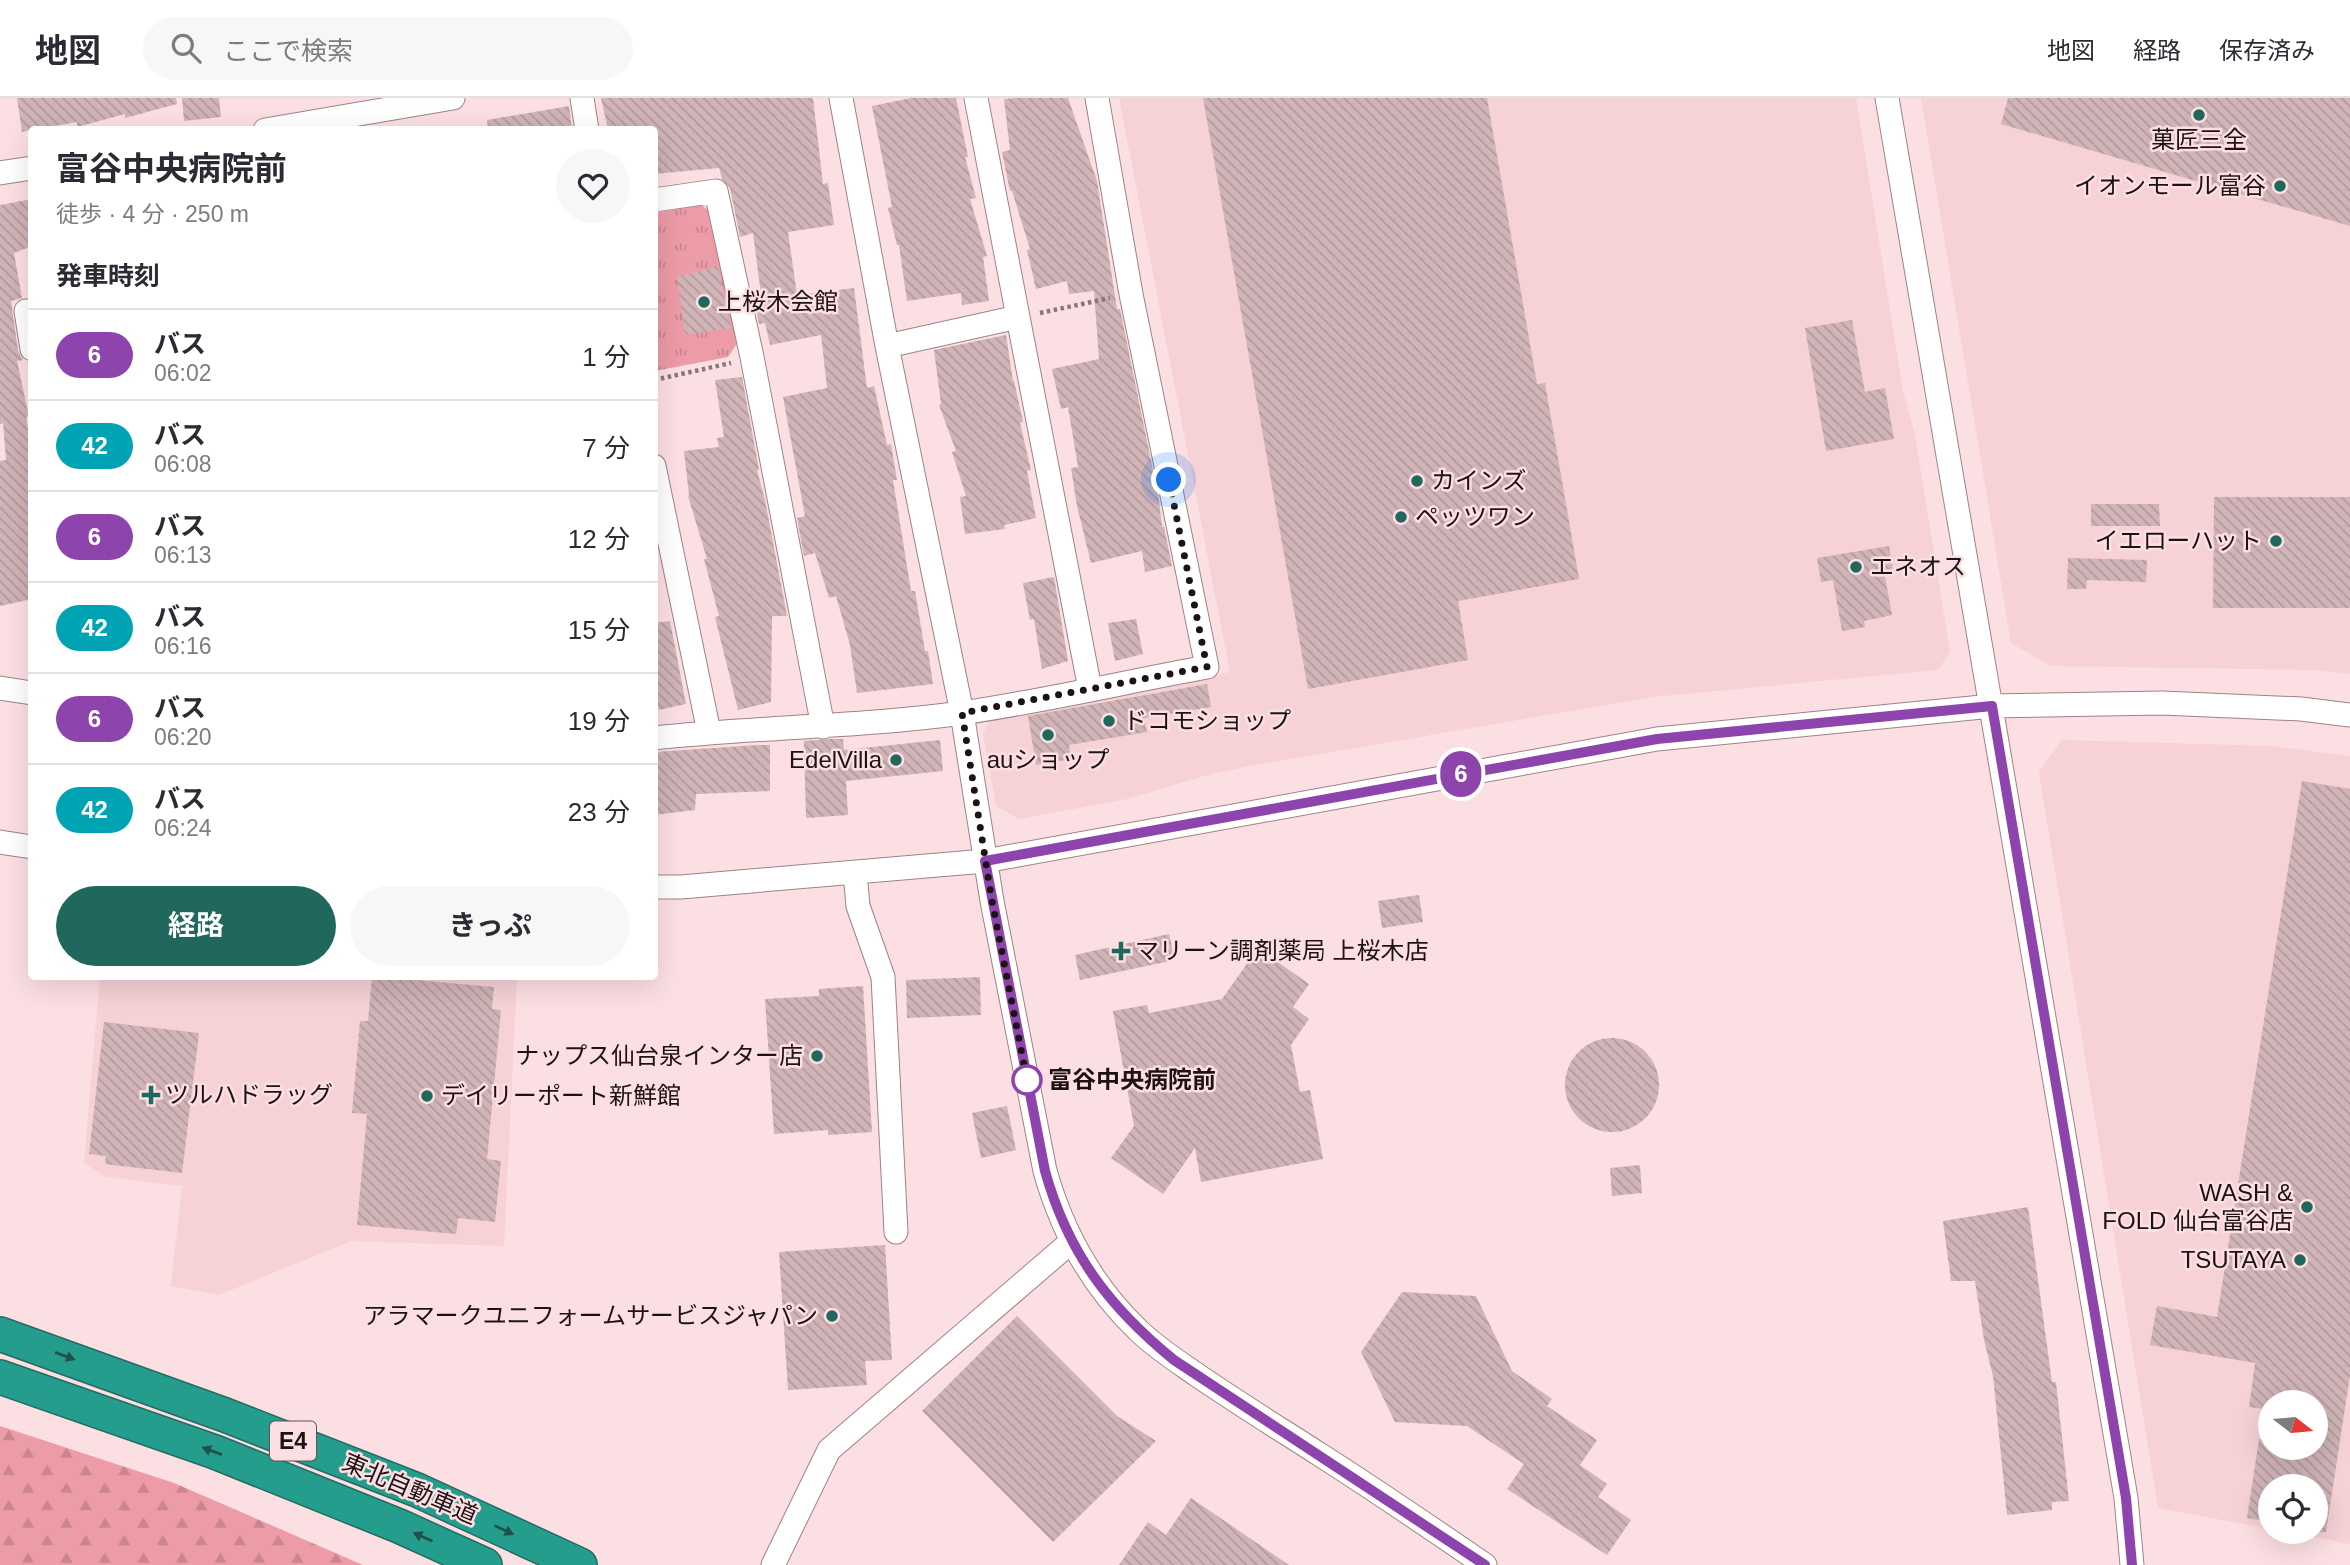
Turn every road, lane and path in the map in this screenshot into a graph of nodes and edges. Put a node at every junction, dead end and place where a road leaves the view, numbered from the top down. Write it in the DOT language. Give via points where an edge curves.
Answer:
graph roads {
  1 [pos="453,98"];
  2 [pos="582,98"];
  3 [pos="841,98"];
  4 [pos="976,98"];
  5 [pos="1097,98"];
  6 [pos="1887,98"];
  7 [pos="288,126"];
  8 [pos="586,126"];
  9 [pos="28,169"];
  10 [pos="0,173"];
  11 [pos="658,199"];
  12 [pos="1131,294"];
  13 [pos="1018,317"];
  14 [pos="887,346"];
  15 [pos="752,357"];
  16 [pos="658,379"];
  17 [pos="658,485"];
  18 [pos="0,688"];
  19 [pos="1090,689"];
  20 [pos="28,692"];
  21 [pos="1992,706"];
  22 [pos="962,713"];
  23 [pos="2350,715"];
  24 [pos="823,727"];
  25 [pos="709,732"];
  26 [pos="658,738"];
  27 [pos="0,842"];
  28 [pos="28,846"];
  29 [pos="985,861"];
  30 [pos="855,873"];
  31 [pos="658,887"];
  32 [pos="896,1232"];
  33 [pos="1072,1241"];
  34 [pos="0,1334"];
  35 [pos="0,1377"];
  36 [pos="776,1558"];
  37 [pos="485,1565"];
  38 [pos="580,1565"];
  39 [pos="1485,1565"];
  40 [pos="2132,1565"];
  1 -- 7 [label="street"];
  2 -- 8 [label="street"];
  3 -- 14 [label="street"];
  4 -- 13 [label="street"];
  5 -- 12 [label="street"];
  6 -- 21 [label="street"];
  9 -- 10 [label="street"];
  11 -- 15 [label="street" via="716,191"];
  12 -- 13 [label="path"];
  12 -- 19 [label="street" via="1207,667"];
  13 -- 14 [label="street"];
  13 -- 19 [label="street"];
  14 -- 22 [label="street"];
  15 -- 16 [label="path"];
  15 -- 24 [label="street"];
  17 -- 25 [label="street"];
  18 -- 20 [label="street"];
  19 -- 22 [label="street"];
  21 -- 23 [label="street" via="2162,703"];
  21 -- 29 [label="street" via="1657,739"];
  21 -- 40 [label="street" via="2126,1498"];
  22 -- 24 [label="street"];
  22 -- 29 [label="street"];
  24 -- 25 [label="street"];
  25 -- 26 [label="street"];
  27 -- 28 [label="street"];
  29 -- 30 [label="street"];
  29 -- 33 [label="street" via="1045,1171"];
  30 -- 31 [label="street"];
  30 -- 32 [label="street" via="858,906 883,977"];
  33 -- 36 [label="street" via="829,1450"];
  33 -- 39 [label="street" via="1101,1288 1138,1331 1174,1360"];
  34 -- 38 [label="highway, 東北自動車道 / E4, one-way" via="417,1490"];
  37 -- 35 [label="highway, 東北自動車道 / E4, one-way" via="215,1452"];
}
